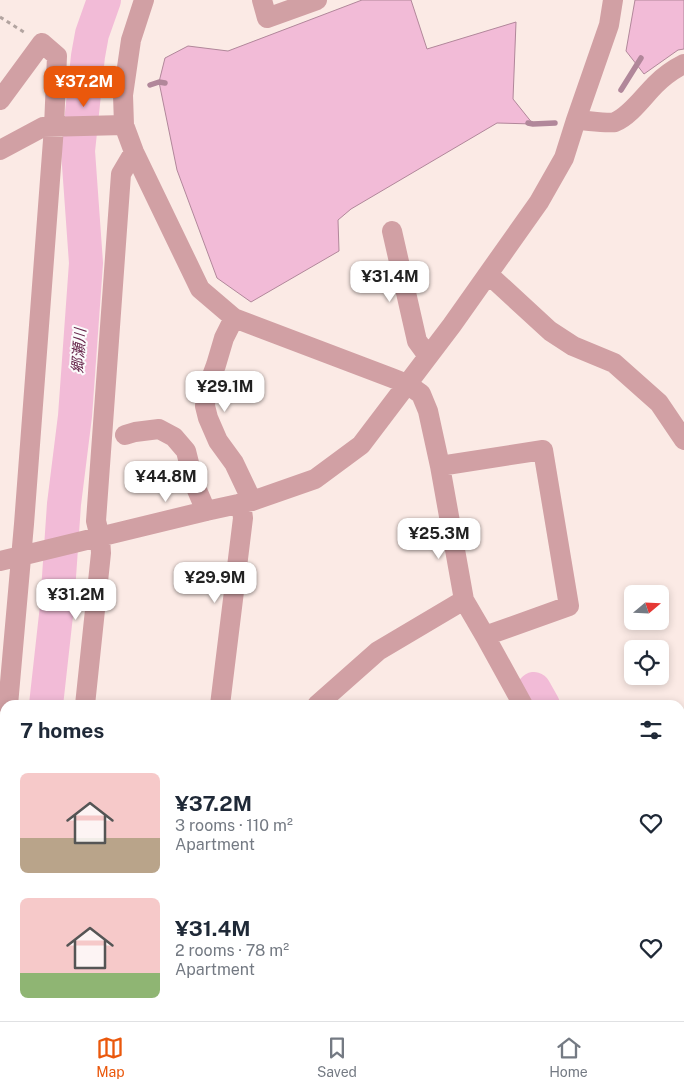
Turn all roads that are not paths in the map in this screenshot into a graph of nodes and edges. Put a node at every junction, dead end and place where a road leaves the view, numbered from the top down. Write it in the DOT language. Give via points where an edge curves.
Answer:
graph roads {
  1 [pos="144,0"];
  2 [pos="262,0"];
  3 [pos="317,0"];
  4 [pos="613,0"];
  5 [pos="684,64"];
  6 [pos="0,100"];
  7 [pos="576,120"];
  8 [pos="119,125"];
  9 [pos="54,127"];
  10 [pos="0,150"];
  11 [pos="134,152"];
  12 [pos="392,231"];
  13 [pos="488,274"];
  14 [pos="234,318"];
  15 [pos="428,356"];
  16 [pos="407,384"];
  17 [pos="125,435"];
  18 [pos="684,440"];
  19 [pos="440,466"];
  20 [pos="246,502"];
  21 [pos="206,511"];
  22 [pos="100,537"];
  23 [pos="21,556"];
  24 [pos="0,561"];
  25 [pos="464,600"];
  26 [pos="485,636"];
  27 [pos="8,700"];
  28 [pos="86,700"];
  29 [pos="221,700"];
  30 [pos="323,700"];
  31 [pos="520,700"];
  1 -- 8 [label="street" via="131,40"];
  2 -- 3 [label="street" via="267,18"];
  4 -- 7 [label="street" via="609,25"];
  5 -- 7 [label="street" via="614,122"];
  6 -- 9 [label="street" via="42,43 57,56"];
  7 -- 13 [label="street" via="564,158 539,202"];
  8 -- 9 [label="street"];
  8 -- 11 [label="street"];
  9 -- 10 [label="street" via="43,127"];
  9 -- 23 [label="street"];
  11 -- 14 [label="street" via="200,289"];
  11 -- 22 [label="street" via="121,174 96,520"];
  12 -- 15 [label="street" via="417,342"];
  13 -- 15 [label="street"];
  13 -- 18 [label="street" via="550,331 573,346 614,363 659,403"];
  14 -- 16 [label="street"];
  14 -- 20 [label="street" via="206,392 205,406 218,441 234,463"];
  15 -- 16 [label="street"];
  16 -- 19 [label="street" via="421,394 428,411"];
  16 -- 20 [label="street" via="361,445 315,479"];
  17 -- 21 [label="street" via="160,429 174,437 186,451 194,483"];
  19 -- 25 [label="street"];
  19 -- 26 [label="street" via="543,450 569,606"];
  20 -- 21 [label="street"];
  20 -- 29 [label="street"];
  21 -- 22 [label="street"];
  22 -- 23 [label="street"];
  22 -- 28 [label="street"];
  23 -- 24 [label="street"];
  23 -- 27 [label="street"];
  25 -- 26 [label="street"];
  25 -- 30 [label="street" via="378,651"];
  26 -- 31 [label="street"];
}
